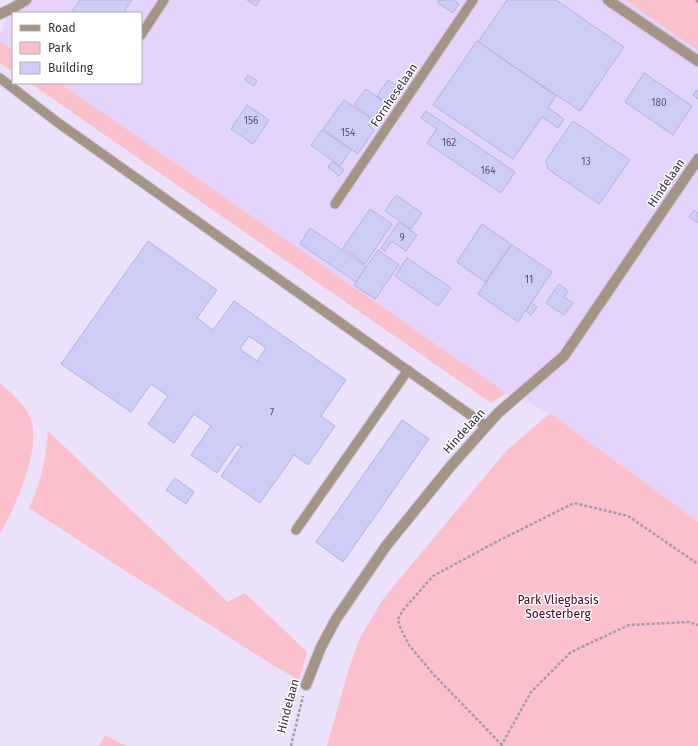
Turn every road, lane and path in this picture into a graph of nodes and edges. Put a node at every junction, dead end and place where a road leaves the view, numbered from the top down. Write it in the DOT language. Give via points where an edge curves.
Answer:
graph roads {
  1 [pos="26,0"];
  2 [pos="164,0"];
  3 [pos="474,0"];
  4 [pos="608,0"];
  5 [pos="0,14"];
  6 [pos="142,33"];
  7 [pos="698,61"];
  8 [pos="0,78"];
  9 [pos="698,159"];
  10 [pos="335,204"];
  11 [pos="408,370"];
  12 [pos="486,426"];
  13 [pos="296,530"];
  14 [pos="698,564"];
  15 [pos="698,625"];
  16 [pos="306,685"];
  17 [pos="291,746"];
  18 [pos="502,746"];
  1 -- 5 [label="street"];
  2 -- 6 [label="lane"];
  3 -- 10 [label="lane, Fornheselaan"];
  4 -- 7 [label="street"];
  8 -- 11 [label="lane" via="57,122"];
  9 -- 12 [label="street, Hindelaan" via="564,356"];
  11 -- 12 [label="lane"];
  11 -- 13 [label="lane"];
  12 -- 16 [label="street, Hindelaan" via="386,546 336,619 321,647"];
  14 -- 18 [label="path" via="628,516 574,502 433,576 403,610 398,619 400,627 409,645 434,675"];
  15 -- 18 [label="path" via="689,622 629,625 571,652 531,692"];
  16 -- 17 [label="path, Hindelaan"];
}
